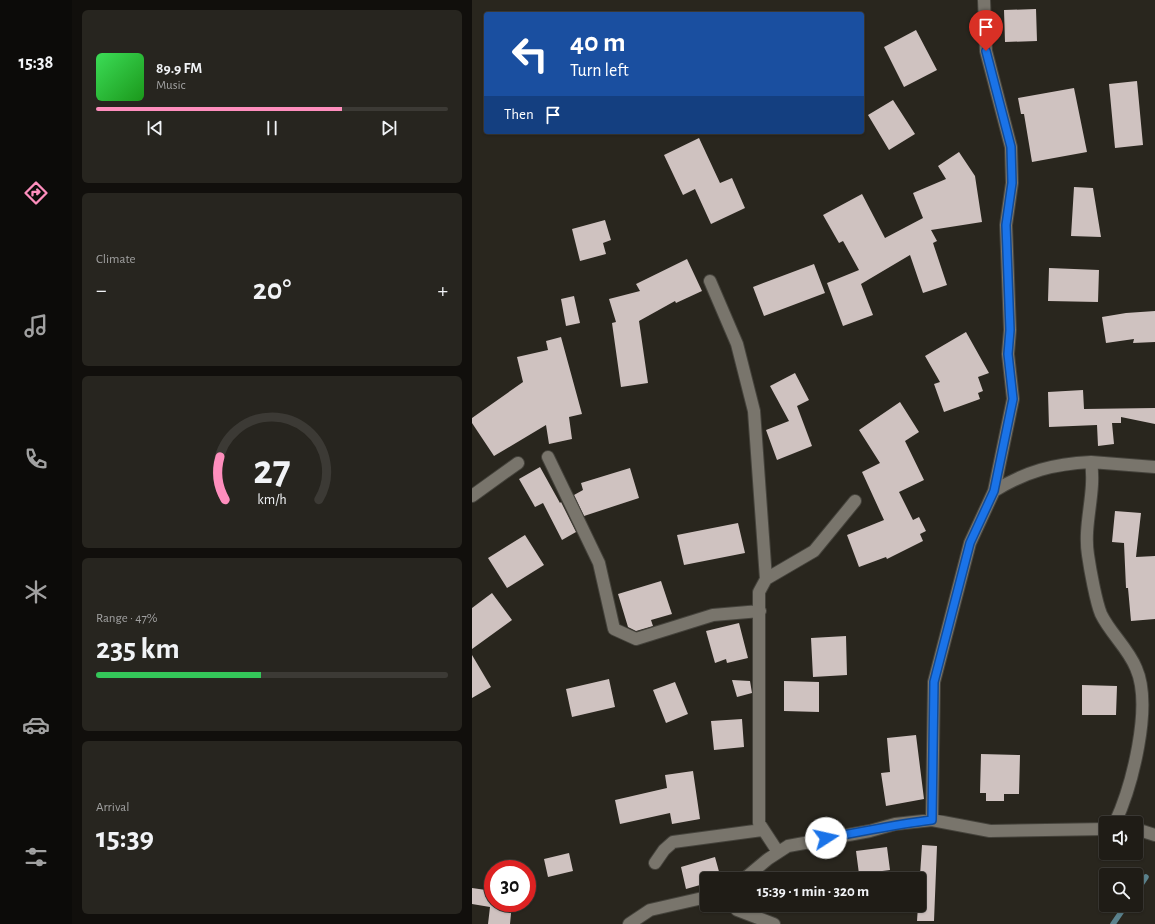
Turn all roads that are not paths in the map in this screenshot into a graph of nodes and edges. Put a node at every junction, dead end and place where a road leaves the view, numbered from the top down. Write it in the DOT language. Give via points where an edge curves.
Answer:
graph roads {
  1 [pos="984,0"];
  2 [pos="710,281"];
  3 [pos="548,457"];
  4 [pos="1091,462"];
  5 [pos="518,463"];
  6 [pos="1155,467"];
  7 [pos="994,491"];
  8 [pos="472,496"];
  9 [pos="855,501"];
  10 [pos="766,579"];
  11 [pos="760,611"];
  12 [pos="1118,816"];
  13 [pos="932,820"];
  14 [pos="1099,829"];
  15 [pos="762,830"];
  16 [pos="1143,831"];
  17 [pos="1155,834"];
  18 [pos="778,852"];
  19 [pos="655,863"];
  20 [pos="753,872"];
  21 [pos="700,899"];
  22 [pos="742,912"];
  23 [pos="629,924"];
  24 [pos="774,924"];
  1 -- 7 [label="street" via="986,51 1011,147 1012,183 1006,225 1010,330 1008,354 1013,399"];
  2 -- 10 [label="street" via="737,344 754,411"];
  3 -- 11 [label="street" via="599,563 614,629 636,639 713,615"];
  4 -- 6 [label="street"];
  4 -- 7 [label="street" via="1047,466"];
  4 -- 12 [label="street" via="1094,477 1088,554 1101,614 1136,667 1143,692 1138,745"];
  5 -- 8 [label="street"];
  7 -- 13 [label="street" via="970,543 934,682"];
  9 -- 10 [label="street" via="814,551"];
  10 -- 11 [label="street" via="759,592"];
  11 -- 15 [label="street" via="759,823"];
  13 -- 14 [label="street" via="990,831"];
  13 -- 18 [label="street" via="895,824 812,841 788,846"];
  15 -- 18 [label="street"];
  15 -- 19 [label="street" via="673,842"];
  16 -- 17 [label="street"];
  18 -- 20 [label="street"];
  21 -- 23 [label="street" via="650,910"];
  22 -- 24 [label="street"];
}
